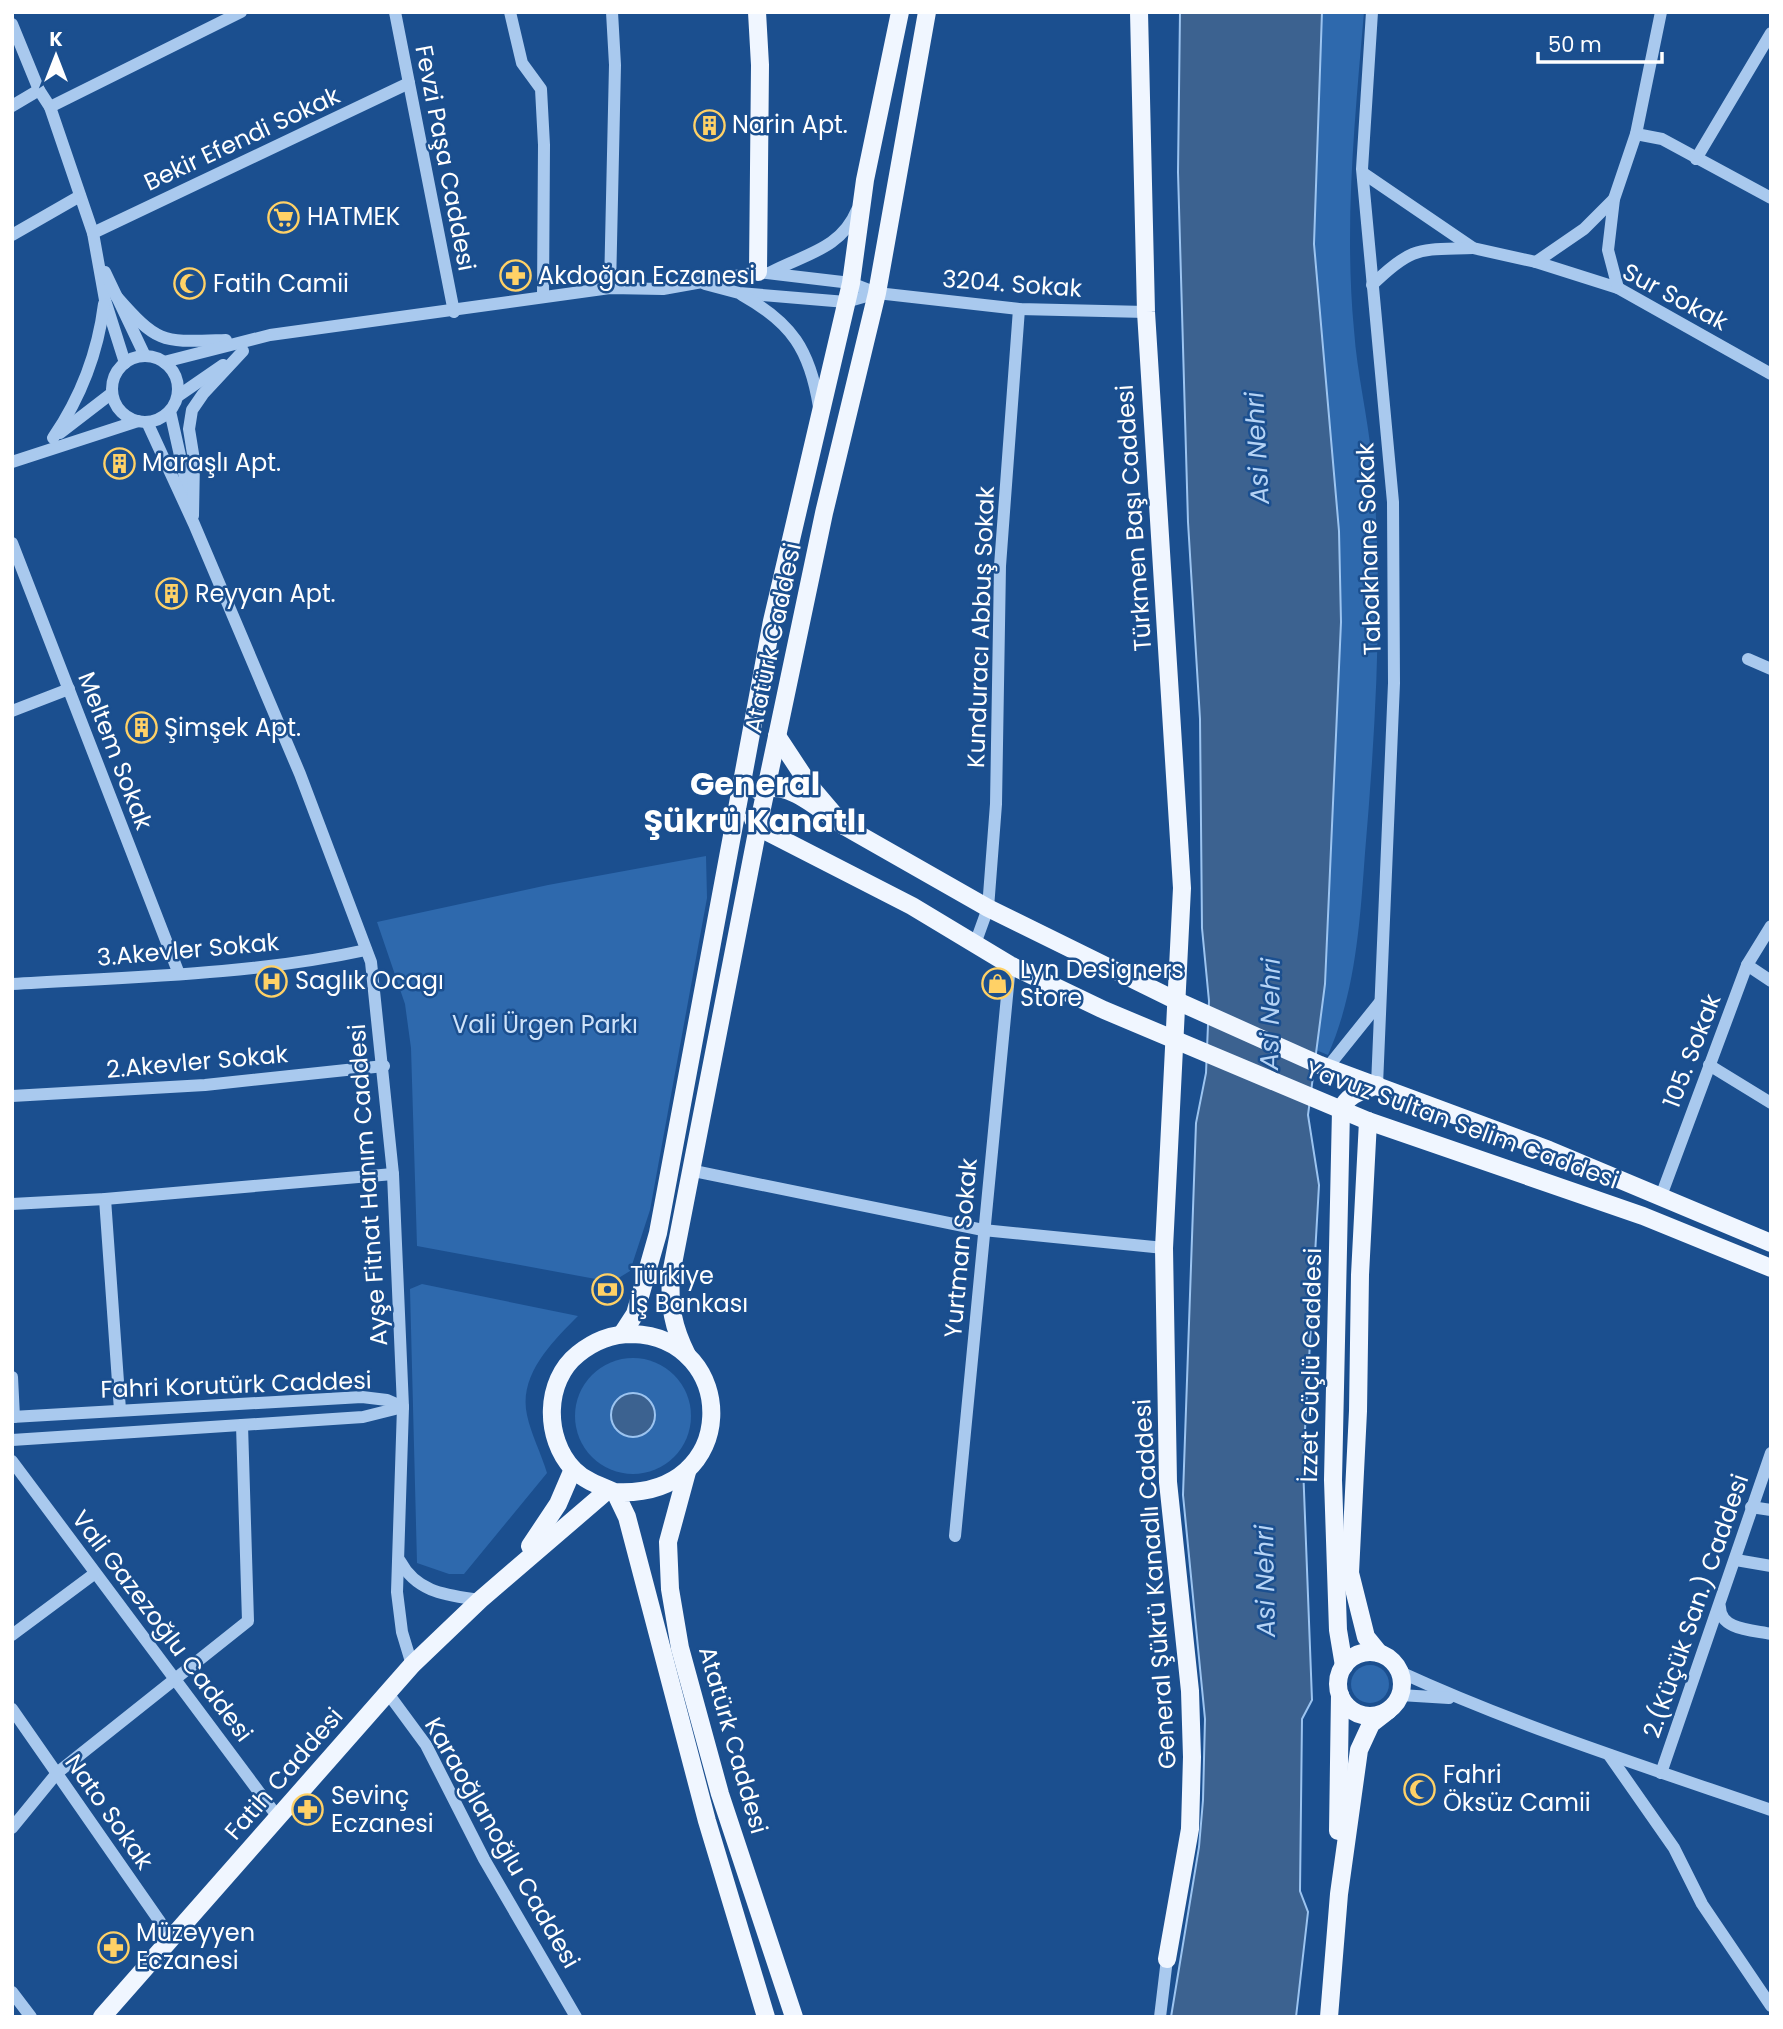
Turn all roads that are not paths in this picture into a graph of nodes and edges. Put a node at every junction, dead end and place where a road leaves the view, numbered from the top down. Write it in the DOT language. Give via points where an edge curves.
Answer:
graph roads {
  1 [pos="241,12"];
  2 [pos="395,12"];
  3 [pos="510,12"];
  4 [pos="612,12"];
  5 [pos="757,12"];
  6 [pos="900,12"];
  7 [pos="928,12"];
  8 [pos="1139,12"];
  9 [pos="1372,12"];
  10 [pos="1661,12"];
  11 [pos="12,24"];
  12 [pos="1771,33"];
  13 [pos="409,83"];
  14 [pos="39,90"];
  15 [pos="12,106"];
  16 [pos="50,107"];
  17 [pos="1636,134"];
  18 [pos="1696,159"];
  19 [pos="1363,173"];
  20 [pos="80,196"];
  21 [pos="863,197"];
  22 [pos="1771,198"];
  23 [pos="1614,199"];
  24 [pos="93,233"];
  25 [pos="12,235"];
  26 [pos="1473,248"];
  27 [pos="1536,262"];
  28 [pos="764,272"];
  29 [pos="851,283"];
  30 [pos="704,284"];
  31 [pos="1372,285"];
  32 [pos="610,288"];
  33 [pos="1618,288"];
  34 [pos="739,293"];
  35 [pos="877,293"];
  36 [pos="543,296"];
  37 [pos="111,298"];
  38 [pos="846,302"];
  39 [pos="1019,309"];
  40 [pos="454,312"];
  41 [pos="1146,312"];
  42 [pos="245,345"];
  43 [pos="145,356"];
  44 [pos="164,362"];
  45 [pos="125,363"];
  46 [pos="1771,374"];
  47 [pos="112,393"];
  48 [pos="178,396"];
  49 [pos="170,411"];
  50 [pos="820,416"];
  51 [pos="143,422"];
  52 [pos="53,438"];
  53 [pos="12,462"];
  54 [pos="194,520"];
  55 [pos="12,543"];
  56 [pos="1748,659"];
  57 [pos="1771,669"];
  58 [pos="69,689"];
  59 [pos="12,711"];
  60 [pos="777,736"];
  61 [pos="767,788"];
  62 [pos="739,800"];
  63 [pos="844,826"];
  64 [pos="758,827"];
  65 [pos="988,908"];
  66 [pos="1771,926"];
  67 [pos="975,944"];
  68 [pos="366,950"];
  69 [pos="1010,965"];
  70 [pos="1747,965"];
  71 [pos="179,974"];
  72 [pos="1771,981"];
  73 [pos="12,984"];
  74 [pos="1177,1001"];
  75 [pos="1380,1002"];
  76 [pos="1176,1021"];
  77 [pos="1175,1041"];
  78 [pos="1709,1065"];
  79 [pos="384,1066"];
  80 [pos="1324,1066"];
  81 [pos="1377,1085"];
  82 [pos="12,1096"];
  83 [pos="1771,1103"];
  84 [pos="1341,1110"];
  85 [pos="1368,1121"];
  86 [pos="694,1171"];
  87 [pos="393,1174"];
  88 [pos="1661,1196"];
  89 [pos="105,1199"];
  90 [pos="12,1204"];
  91 [pos="983,1230"];
  92 [pos="1771,1243"];
  93 [pos="1164,1248"];
  94 [pos="1771,1268"];
  95 [pos="622,1334"];
  96 [pos="687,1355"];
  97 [pos="12,1377"];
  98 [pos="403,1407"];
  99 [pos="120,1410"];
  100 [pos="13,1417"];
  101 [pos="242,1425"];
  102 [pos="12,1440"];
  103 [pos="1771,1453"];
  104 [pos="12,1461"];
  105 [pos="573,1469"];
  106 [pos="687,1472"];
  107 [pos="612,1491"];
  108 [pos="1751,1507"];
  109 [pos="1771,1510"];
  110 [pos="955,1536"];
  111 [pos="1736,1560"];
  112 [pos="400,1561"];
  113 [pos="1771,1566"];
  114 [pos="511,1572"];
  115 [pos="94,1574"];
  116 [pos="480,1600"];
  117 [pos="1720,1607"];
  118 [pos="1771,1634"];
  119 [pos="12,1635"];
  120 [pos="1379,1653"];
  121 [pos="412,1665"];
  122 [pos="1344,1666"];
  123 [pos="1400,1672"];
  124 [pos="178,1680"];
  125 [pos="387,1692"];
  126 [pos="1340,1695"];
  127 [pos="1458,1699"];
  128 [pos="1395,1702"];
  129 [pos="12,1709"];
  130 [pos="1609,1755"];
  131 [pos="57,1773"];
  132 [pos="1661,1773"];
  133 [pos="1771,1810"];
  134 [pos="277,1816"];
  135 [pos="12,1828"];
  136 [pos="1339,1894"];
  137 [pos="172,1939"];
  138 [pos="1167,1959"];
  139 [pos="12,1992"];
  140 [pos="1771,2006"];
  141 [pos="32,2017"];
  142 [pos="102,2017"];
  143 [pos="576,2017"];
  144 [pos="766,2017"];
  145 [pos="794,2017"];
  146 [pos="1160,2017"];
  147 [pos="1329,2017"];
  1 -- 16 [label="street"];
  2 -- 13 [label="street, Fevzi Paşa Caddesi"];
  3 -- 36 [label="street" via="522,63 541,89"];
  4 -- 32 [label="street"];
  5 -- 28 [label="main road"];
  6 -- 21 [label="main road, Atatürk Caddesi"];
  7 -- 35 [label="main road, Atatürk Caddesi"];
  8 -- 41 [label="main road, Türkmen Başı Caddesi"];
  9 -- 19 [label="street, Tabakhane Sokak"];
  10 -- 17 [label="street"];
  11 -- 14 [label="street"];
  12 -- 18 [label="street"];
  13 -- 24 [label="street, Bekir Efendi Sokak"];
  13 -- 40 [label="street, Fevzi Paşa Caddesi"];
  14 -- 15 [label="street"];
  14 -- 16 [label="street"];
  16 -- 20 [label="street"];
  17 -- 18 [label="street" via="1662,139"];
  17 -- 23 [label="street"];
  18 -- 22 [label="street"];
  19 -- 26 [label="street, Sur Sokak"];
  19 -- 31 [label="street, Tabakhane Sokak"];
  20 -- 24 [label="street"];
  20 -- 25 [label="street"];
  21 -- 28 [label="street" via="843,235 826,248"];
  21 -- 29 [label="main road, Atatürk Caddesi"];
  23 -- 27 [label="street" via="1584,229"];
  23 -- 33 [label="street" via="1608,250"];
  24 -- 37 [label="street"];
  26 -- 27 [label="street, Sur Sokak"];
  26 -- 31 [label="street, Sur Sokak" via="1415,250"];
  27 -- 33 [label="street, Sur Sokak"];
  28 -- 29 [label="street"];
  28 -- 30 [label="street"];
  29 -- 35 [label="street"];
  29 -- 38 [label="main road, Atatürk Caddesi"];
  30 -- 32 [label="street"];
  30 -- 34 [label="street"];
  31 -- 75 [label="street, Tabakhane Sokak" via="1393,516 1394,683"];
  32 -- 36 [label="street"];
  33 -- 46 [label="street, Sur Sokak"];
  34 -- 38 [label="street"];
  34 -- 50 [label="street" via="771,312 794,335 807,357"];
  35 -- 38 [label="street"];
  35 -- 39 [label="street, 3204. Sokak"];
  35 -- 60 [label="main road, Atatürk Caddesi"];
  36 -- 40 [label="street"];
  37 -- 42 [label="street" via="156,336"];
  37 -- 43 [label="street"];
  37 -- 45 [label="street"];
  37 -- 52 [label="street" via="81,391"];
  38 -- 50 [label="main road, Atatürk Caddesi"];
  39 -- 41 [label="street, 3204. Sokak"];
  39 -- 65 [label="street, Kunduracı Abbuş Sokak" via="1000,566 996,804"];
  40 -- 42 [label="street" via="270,334"];
  41 -- 74 [label="main road, Türkmen Başı Caddesi" via="1182,888"];
  42 -- 44 [label="street"];
  42 -- 48 [label="street"];
  42 -- 54 [label="street" via="192,410"];
  43 -- 44 [label="street"];
  43 -- 45 [label="street"];
  44 -- 48 [label="street" via="176,377"];
  45 -- 47 [label="street"];
  47 -- 51 [label="street, Ayşe Fitnat Hanım Caddesi" via="120,411"];
  47 -- 52 [label="street"];
  48 -- 49 [label="street"];
  49 -- 51 [label="street"];
  49 -- 54 [label="street, Ayşe Fitnat Hanım Caddesi"];
  50 -- 62 [label="main road, Atatürk Caddesi" via="772,621"];
  51 -- 53 [label="street"];
  51 -- 54 [label="street, Ayşe Fitnat Hanım Caddesi"];
  52 -- 53 [label="street"];
  54 -- 68 [label="street, Ayşe Fitnat Hanım Caddesi" via="300,774"];
  55 -- 58 [label="street, Meltem Sokak"];
  56 -- 57 [label="street"];
  58 -- 59 [label="street"];
  58 -- 71 [label="street, Meltem Sokak"];
  60 -- 61 [label="main road, Atatürk Caddesi"];
  60 -- 63 [label="main road, Yavuz Sultan Selim Caddesi"];
  61 -- 62 [label="main road"];
  61 -- 63 [label="main road" via="785,788"];
  61 -- 64 [label="main road, Atatürk Caddesi"];
  62 -- 64 [label="main road, Yavuz Sultan Selim Caddesi"];
  62 -- 95 [label="main road, Atatürk Caddesi" via="658,1233 635,1314"];
  63 -- 65 [label="main road, Yavuz Sultan Selim Caddesi"];
  64 -- 67 [label="main road, Yavuz Sultan Selim Caddesi" via="912,906"];
  64 -- 86 [label="main road, Atatürk Caddesi"];
  65 -- 67 [label="street, Kunduracı Abbuş Sokak"];
  65 -- 74 [label="main road, Yavuz Sultan Selim Caddesi"];
  66 -- 70 [label="street, 105. Sokak"];
  67 -- 69 [label="main road, Yavuz Sultan Selim Caddesi"];
  68 -- 71 [label="street, 3.Akevler Sokak"];
  68 -- 79 [label="street, Ayşe Fitnat Hanım Caddesi"];
  69 -- 77 [label="main road, Yavuz Sultan Selim Caddesi"];
  69 -- 91 [label="street, Yurtman Sokak"];
  70 -- 72 [label="street"];
  70 -- 78 [label="street, 105. Sokak"];
  71 -- 73 [label="street, 3.Akevler Sokak"];
  74 -- 76 [label="main road, Türkmen Başı Caddesi"];
  74 -- 80 [label="main road, Yavuz Sultan Selim Caddesi"];
  75 -- 80 [label="street"];
  75 -- 81 [label="street, Tabakhane Sokak"];
  76 -- 77 [label="main road, General Şükrü Kanadlı Caddesi"];
  77 -- 84 [label="main road, Yavuz Sultan Selim Caddesi"];
  77 -- 93 [label="main road, General Şükrü Kanadlı Caddesi"];
  78 -- 83 [label="street"];
  78 -- 88 [label="street, 105. Sokak"];
  79 -- 82 [label="street, 2.Akevler Sokak" via="205,1085"];
  79 -- 87 [label="street, Ayşe Fitnat Hanım Caddesi"];
  80 -- 81 [label="main road, Yavuz Sultan Selim Caddesi"];
  81 -- 84 [label="main road" via="1354,1093"];
  81 -- 88 [label="main road, Yavuz Sultan Selim Caddesi"];
  84 -- 85 [label="main road, Yavuz Sultan Selim Caddesi"];
  84 -- 122 [label="main road, İzzet Güçlü Caddesi" via="1333,1480 1338,1630"];
  85 -- 94 [label="main road, Yavuz Sultan Selim Caddesi" via="1643,1216"];
  85 -- 120 [label="main road, İzzet Güçlü Caddesi" via="1350,1573 1366,1637"];
  86 -- 91 [label="street"];
  86 -- 96 [label="main road, Atatürk Caddesi" via="671,1274 674,1329"];
  87 -- 89 [label="street"];
  87 -- 98 [label="street, Ayşe Fitnat Hanım Caddesi"];
  88 -- 92 [label="main road, Yavuz Sultan Selim Caddesi"];
  89 -- 90 [label="street"];
  89 -- 99 [label="street"];
  91 -- 93 [label="street"];
  91 -- 110 [label="street, Yurtman Sokak"];
  93 -- 138 [label="main road, General Şükrü Kanadlı Caddesi" via="1168,1482 1190,1691 1192,1758 1190,1829"];
  95 -- 96 [label="main road, Atatürk Caddesi" via="646,1334"];
  95 -- 105 [label="main road, Atatürk Caddesi" via="598,1341 577,1355 561,1375 552,1398 552,1424 559,1448"];
  96 -- 106 [label="main road, Atatürk Caddesi" via="703,1376 711,1401 711,1427 703,1451"];
  97 -- 100 [label="street"];
  98 -- 99 [label="street, Fahri Korutürk Caddesi" via="362,1397"];
  98 -- 101 [label="street, Fahri Korutürk Caddesi" via="363,1417"];
  98 -- 112 [label="street, Ayşe Fitnat Hanım Caddesi"];
  99 -- 100 [label="street, Fahri Korutürk Caddesi"];
  101 -- 102 [label="street, Fahri Korutürk Caddesi"];
  101 -- 124 [label="street" via="248,1621"];
  103 -- 108 [label="street, 2.(Küçük San.) Caddesi"];
  104 -- 115 [label="street, Vali Gazezoğlu Caddesi"];
  105 -- 107 [label="main road, Atatürk Caddesi"];
  105 -- 114 [label="main road, Fatih Caddesi" via="551,1517"];
  106 -- 107 [label="main road, Atatürk Caddesi" via="666,1486 640,1493"];
  106 -- 145 [label="main road, Atatürk Caddesi" via="668,1542 680,1648 720,1794"];
  107 -- 114 [label="main road, Fatih Caddesi"];
  107 -- 144 [label="main road, Atatürk Caddesi" via="636,1550 706,1821"];
  108 -- 109 [label="street"];
  108 -- 111 [label="street, 2.(Küçük San.) Caddesi"];
  111 -- 113 [label="street"];
  111 -- 117 [label="street, 2.(Küçük San.) Caddesi"];
  112 -- 116 [label="street" via="408,1576 424,1588"];
  112 -- 121 [label="street, Ayşe Fitnat Hanım Caddesi" via="397,1592"];
  114 -- 116 [label="main road, Fatih Caddesi"];
  115 -- 119 [label="street"];
  115 -- 124 [label="street, Vali Gazezoğlu Caddesi"];
  116 -- 121 [label="main road, Fatih Caddesi"];
  117 -- 118 [label="street" via="1728,1625"];
  117 -- 132 [label="street, 2.(Küçük San.) Caddesi"];
  120 -- 122 [label="main road" via="1360,1654"];
  120 -- 123 [label="main road, İzzet Güçlü Caddesi"];
  121 -- 125 [label="main road, Fatih Caddesi"];
  122 -- 126 [label="main road, İzzet Güçlü Caddesi"];
  123 -- 127 [label="street"];
  123 -- 128 [label="main road"];
  124 -- 131 [label="street"];
  124 -- 134 [label="street, Vali Gazezoğlu Caddesi"];
  125 -- 134 [label="main road, Fatih Caddesi"];
  125 -- 143 [label="street, Karaoğlanoğlu Caddesi" via="426,1745"];
  126 -- 128 [label="main road" via="1361,1714 1381,1714"];
  126 -- 136 [label="main road, İzzet Güçlü Caddesi"];
  127 -- 128 [label="street"];
  127 -- 130 [label="street"];
  128 -- 136 [label="main road, İzzet Güçlü Caddesi" via="1371,1724 1359,1750"];
  129 -- 131 [label="street, Nato Sokak"];
  130 -- 132 [label="street"];
  130 -- 140 [label="street" via="1674,1848 1702,1904"];
  131 -- 135 [label="street"];
  131 -- 137 [label="street, Nato Sokak"];
  132 -- 133 [label="street"];
  134 -- 137 [label="main road, Fatih Caddesi"];
  136 -- 147 [label="main road, İzzet Güçlü Caddesi"];
  137 -- 142 [label="main road, Fatih Caddesi"];
  138 -- 146 [label="street, General Şükrü Kanadlı Caddesi"];
  139 -- 141 [label="street"];
}
